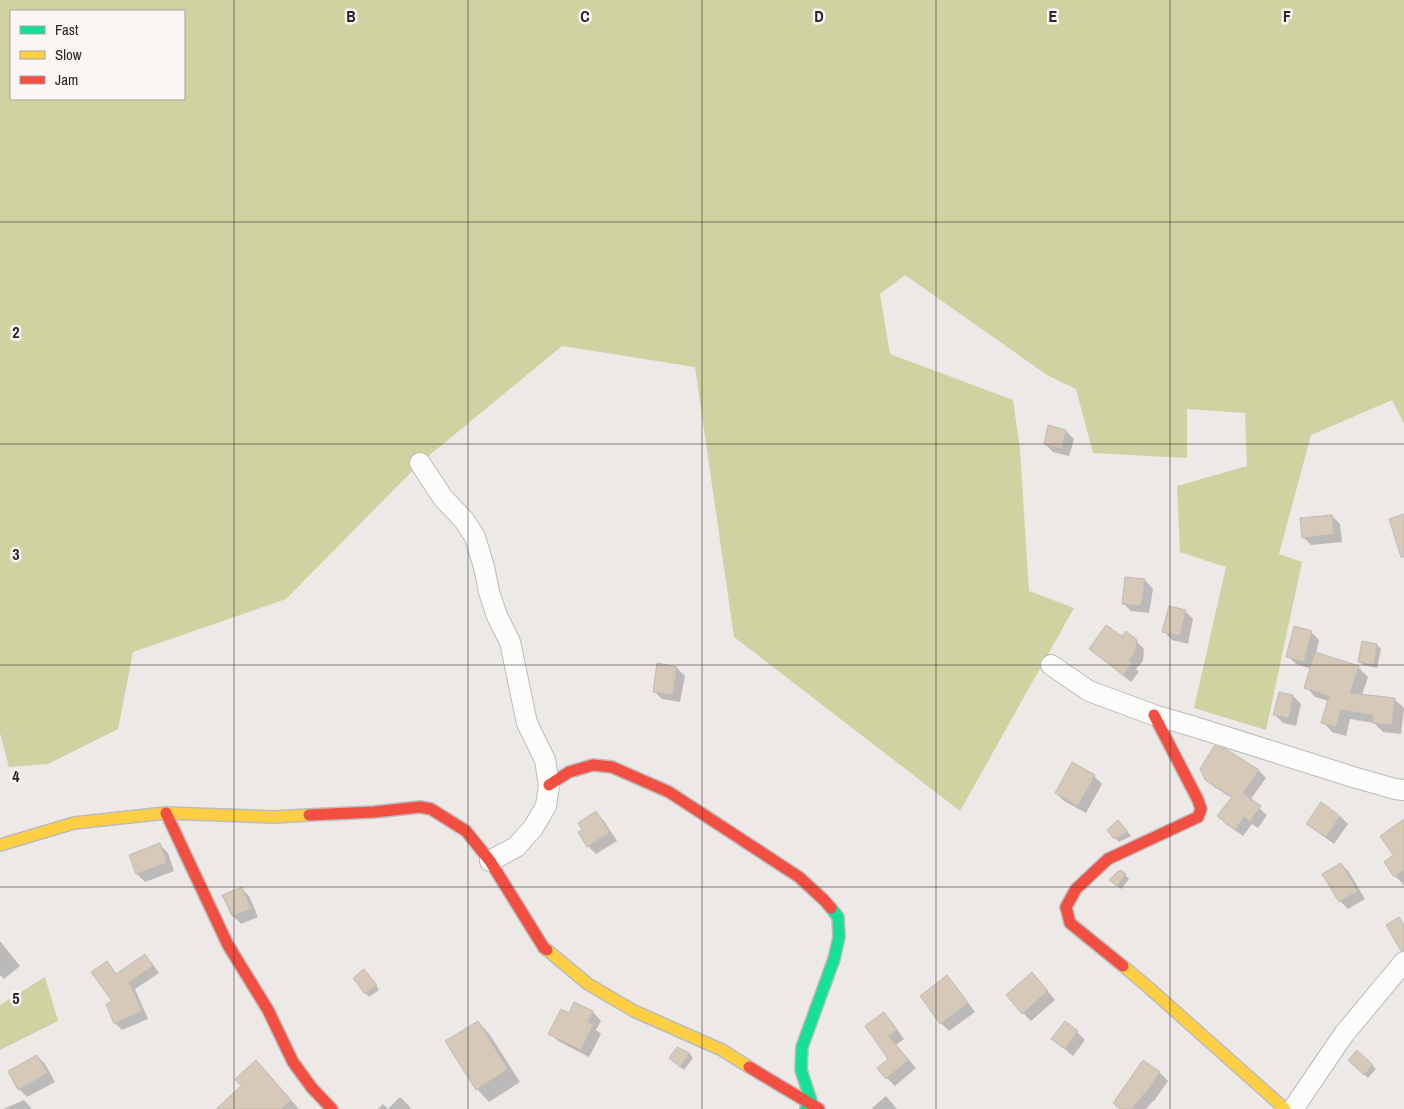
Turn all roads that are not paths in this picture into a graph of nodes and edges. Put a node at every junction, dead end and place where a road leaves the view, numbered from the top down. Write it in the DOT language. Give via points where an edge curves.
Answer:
graph roads {
  1 [pos="420,463"];
  2 [pos="1050,665"];
  3 [pos="1154,715"];
  4 [pos="549,785"];
  5 [pos="1404,790"];
  6 [pos="166,813"];
  7 [pos="0,845"];
  8 [pos="490,860"];
  9 [pos="1404,962"];
  10 [pos="812,1107"];
  11 [pos="332,1109"];
  12 [pos="1285,1109"];
  13 [pos="1293,1109"];
  1 -- 4 [label="street" via="475,537 496,616 510,642 526,723 545,760"];
  2 -- 3 [label="street" via="1090,691"];
  3 -- 5 [label="street" via="1354,778"];
  3 -- 12 [label="street" via="1198,800 1201,809 1198,817 1108,860 1076,889 1066,907 1070,923 1148,987"];
  4 -- 8 [label="street" via="546,806 533,828 516,847"];
  4 -- 10 [label="street" via="569,772 593,765 612,767 669,792 799,877 838,917 840,937 834,959 802,1047 801,1070"];
  6 -- 7 [label="street" via="74,822"];
  6 -- 8 [label="street" via="273,817 374,812 420,806 431,809 466,831"];
  6 -- 11 [label="street" via="228,944 268,1010 293,1062"];
  8 -- 10 [label="street" via="544,948 588,984 634,1010 722,1050"];
  9 -- 13 [label="street" via="1344,1034"];
}
